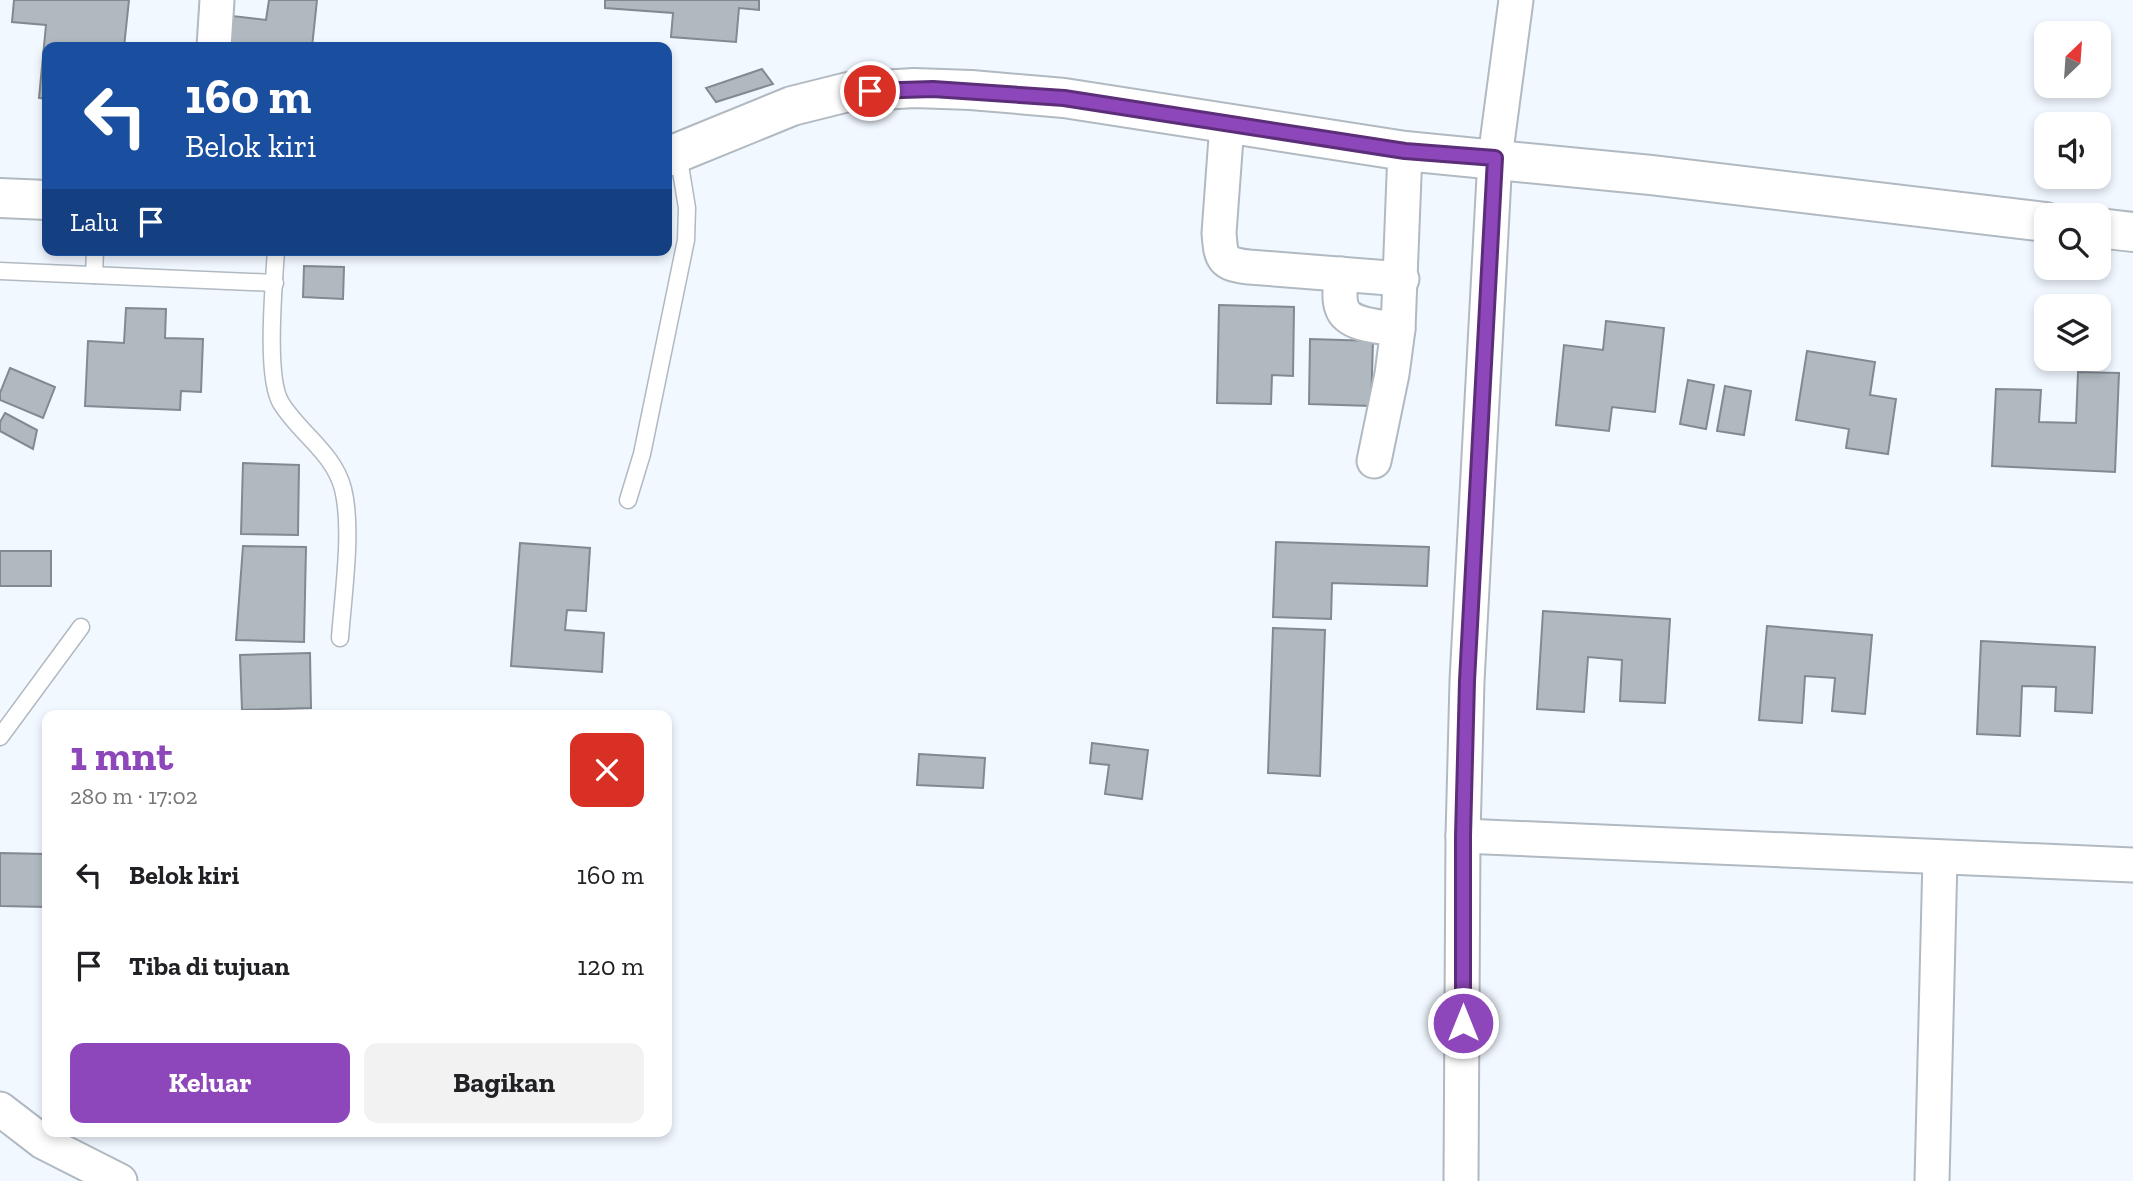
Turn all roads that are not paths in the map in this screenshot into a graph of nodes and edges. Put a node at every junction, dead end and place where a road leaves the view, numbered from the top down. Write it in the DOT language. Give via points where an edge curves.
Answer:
graph roads {
  1 [pos="217,0"];
  2 [pos="1516,0"];
  3 [pos="214,42"];
  4 [pos="1227,124"];
  5 [pos="1405,151"];
  6 [pos="672,155"];
  7 [pos="1495,158"];
  8 [pos="0,198"];
  9 [pos="42,200"];
  10 [pos="2034,221"];
  11 [pos="2111,229"];
  12 [pos="2133,232"];
  13 [pos="95,256"];
  14 [pos="276,256"];
  15 [pos="0,271"];
  16 [pos="1341,274"];
  17 [pos="94,275"];
  18 [pos="1402,279"];
  19 [pos="275,283"];
  20 [pos="1398,329"];
  21 [pos="1374,461"];
  22 [pos="628,500"];
  23 [pos="81,627"];
  24 [pos="340,638"];
  25 [pos="0,737"];
  26 [pos="1463,836"];
  27 [pos="1940,858"];
  28 [pos="2133,865"];
  29 [pos="0,1109"];
  30 [pos="120,1181"];
  31 [pos="1461,1181"];
  32 [pos="1932,1181"];
  1 -- 3 [label="street"];
  2 -- 7 [label="street"];
  4 -- 5 [label="street"];
  4 -- 6 [label="street" via="1064,98 914,88 849,92 792,106"];
  4 -- 16 [label="street" via="1219,233 1222,257 1242,267"];
  5 -- 7 [label="street"];
  5 -- 18 [label="street"];
  6 -- 22 [label="lane" via="687,208 686,240 642,454"];
  7 -- 10 [label="street"];
  7 -- 26 [label="street"];
  8 -- 9 [label="street"];
  11 -- 12 [label="street"];
  13 -- 17 [label="lane"];
  14 -- 19 [label="lane"];
  15 -- 17 [label="lane"];
  16 -- 18 [label="street"];
  16 -- 20 [label="street" via="1341,304 1346,314 1362,323"];
  17 -- 19 [label="lane"];
  18 -- 20 [label="street"];
  19 -- 24 [label="lane" via="274,377 279,401 325,454 343,488 347,514"];
  20 -- 21 [label="street"];
  23 -- 25 [label="lane"];
  26 -- 27 [label="street"];
  26 -- 31 [label="street"];
  27 -- 28 [label="street"];
  27 -- 32 [label="street"];
  29 -- 30 [label="street" via="43,1142"];
}
